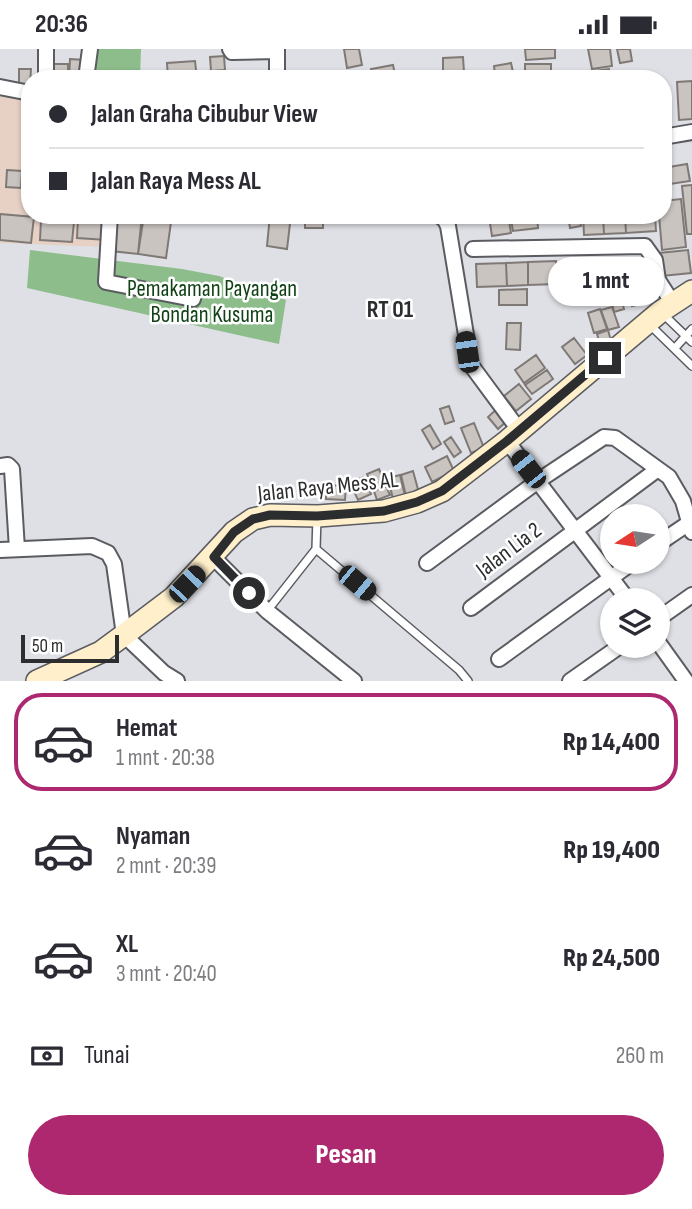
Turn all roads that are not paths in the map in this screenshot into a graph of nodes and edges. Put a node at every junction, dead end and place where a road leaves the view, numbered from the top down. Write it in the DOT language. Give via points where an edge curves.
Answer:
graph roads {
  1 [pos="47,49"];
  2 [pos="90,49"];
  3 [pos="230,49"];
  4 [pos="277,50"];
  5 [pos="46,70"];
  6 [pos="87,70"];
  7 [pos="277,70"];
  8 [pos="0,87"];
  9 [pos="21,91"];
  10 [pos="692,132"];
  11 [pos="672,135"];
  12 [pos="109,224"];
  13 [pos="447,224"];
  14 [pos="473,249"];
  15 [pos="692,291"];
  16 [pos="193,299"];
  17 [pos="660,312"];
  18 [pos="690,336"];
  19 [pos="675,348"];
  20 [pos="692,366"];
  21 [pos="513,435"];
  22 [pos="0,466"];
  23 [pos="659,469"];
  24 [pos="538,481"];
  25 [pos="317,516"];
  26 [pos="691,527"];
  27 [pos="575,529"];
  28 [pos="670,538"];
  29 [pos="17,549"];
  30 [pos="316,549"];
  31 [pos="0,550"];
  32 [pos="214,557"];
  33 [pos="426,563"];
  34 [pos="615,574"];
  35 [pos="611,577"];
  36 [pos="619,588"];
  37 [pos="692,595"];
  38 [pos="471,608"];
  39 [pos="267,611"];
  40 [pos="670,611"];
  41 [pos="124,635"];
  42 [pos="603,658"];
  43 [pos="668,658"];
  44 [pos="499,659"];
  45 [pos="680,678"];
  46 [pos="37,681"];
  47 [pos="177,681"];
  48 [pos="354,681"];
  49 [pos="468,681"];
  50 [pos="570,681"];
  1 -- 5 [label="street"];
  2 -- 6 [label="street"];
  3 -- 4 [label="street"];
  4 -- 7 [label="street"];
  8 -- 9 [label="street"];
  10 -- 11 [label="street"];
  12 -- 16 [label="street" via="106,282"];
  13 -- 21 [label="street" via="471,365"];
  14 -- 17 [label="street" via="645,246 655,260"];
  15 -- 17 [label="street, Jalan Raya Mess AL"];
  17 -- 18 [label="lane"];
  17 -- 19 [label="lane"];
  17 -- 21 [label="street, Jalan Raya Mess AL"];
  18 -- 19 [label="lane"];
  19 -- 20 [label="lane"];
  21 -- 24 [label="street"];
  21 -- 25 [label="street, Jalan Raya Mess AL" via="442,491 417,502 384,511"];
  22 -- 29 [label="street" via="12,469"];
  23 -- 24 [label="street" via="615,438 604,437"];
  23 -- 26 [label="street" via="670,477"];
  23 -- 27 [label="street, Jalan Lia 2"];
  24 -- 27 [label="street"];
  24 -- 33 [label="street"];
  25 -- 30 [label="lane"];
  25 -- 32 [label="street, Jalan Raya Mess AL" via="253,519 234,532"];
  26 -- 28 [label="street"];
  27 -- 35 [label="street"];
  27 -- 38 [label="street, Jalan Lia 2"];
  29 -- 31 [label="street"];
  29 -- 41 [label="street" via="92,546 108,553 114,565"];
  30 -- 39 [label="lane"];
  30 -- 49 [label="lane"];
  32 -- 39 [label="street"];
  32 -- 41 [label="street, Jalan Raya Mess AL" via="174,597"];
  34 -- 35 [label="street"];
  35 -- 36 [label="street"];
  35 -- 44 [label="street"];
  37 -- 40 [label="street"];
  39 -- 48 [label="street"];
  41 -- 46 [label="street, Jalan Raya Mess AL" via="101,652"];
  41 -- 47 [label="street"];
  42 -- 50 [label="street"];
  43 -- 45 [label="street"];
}
